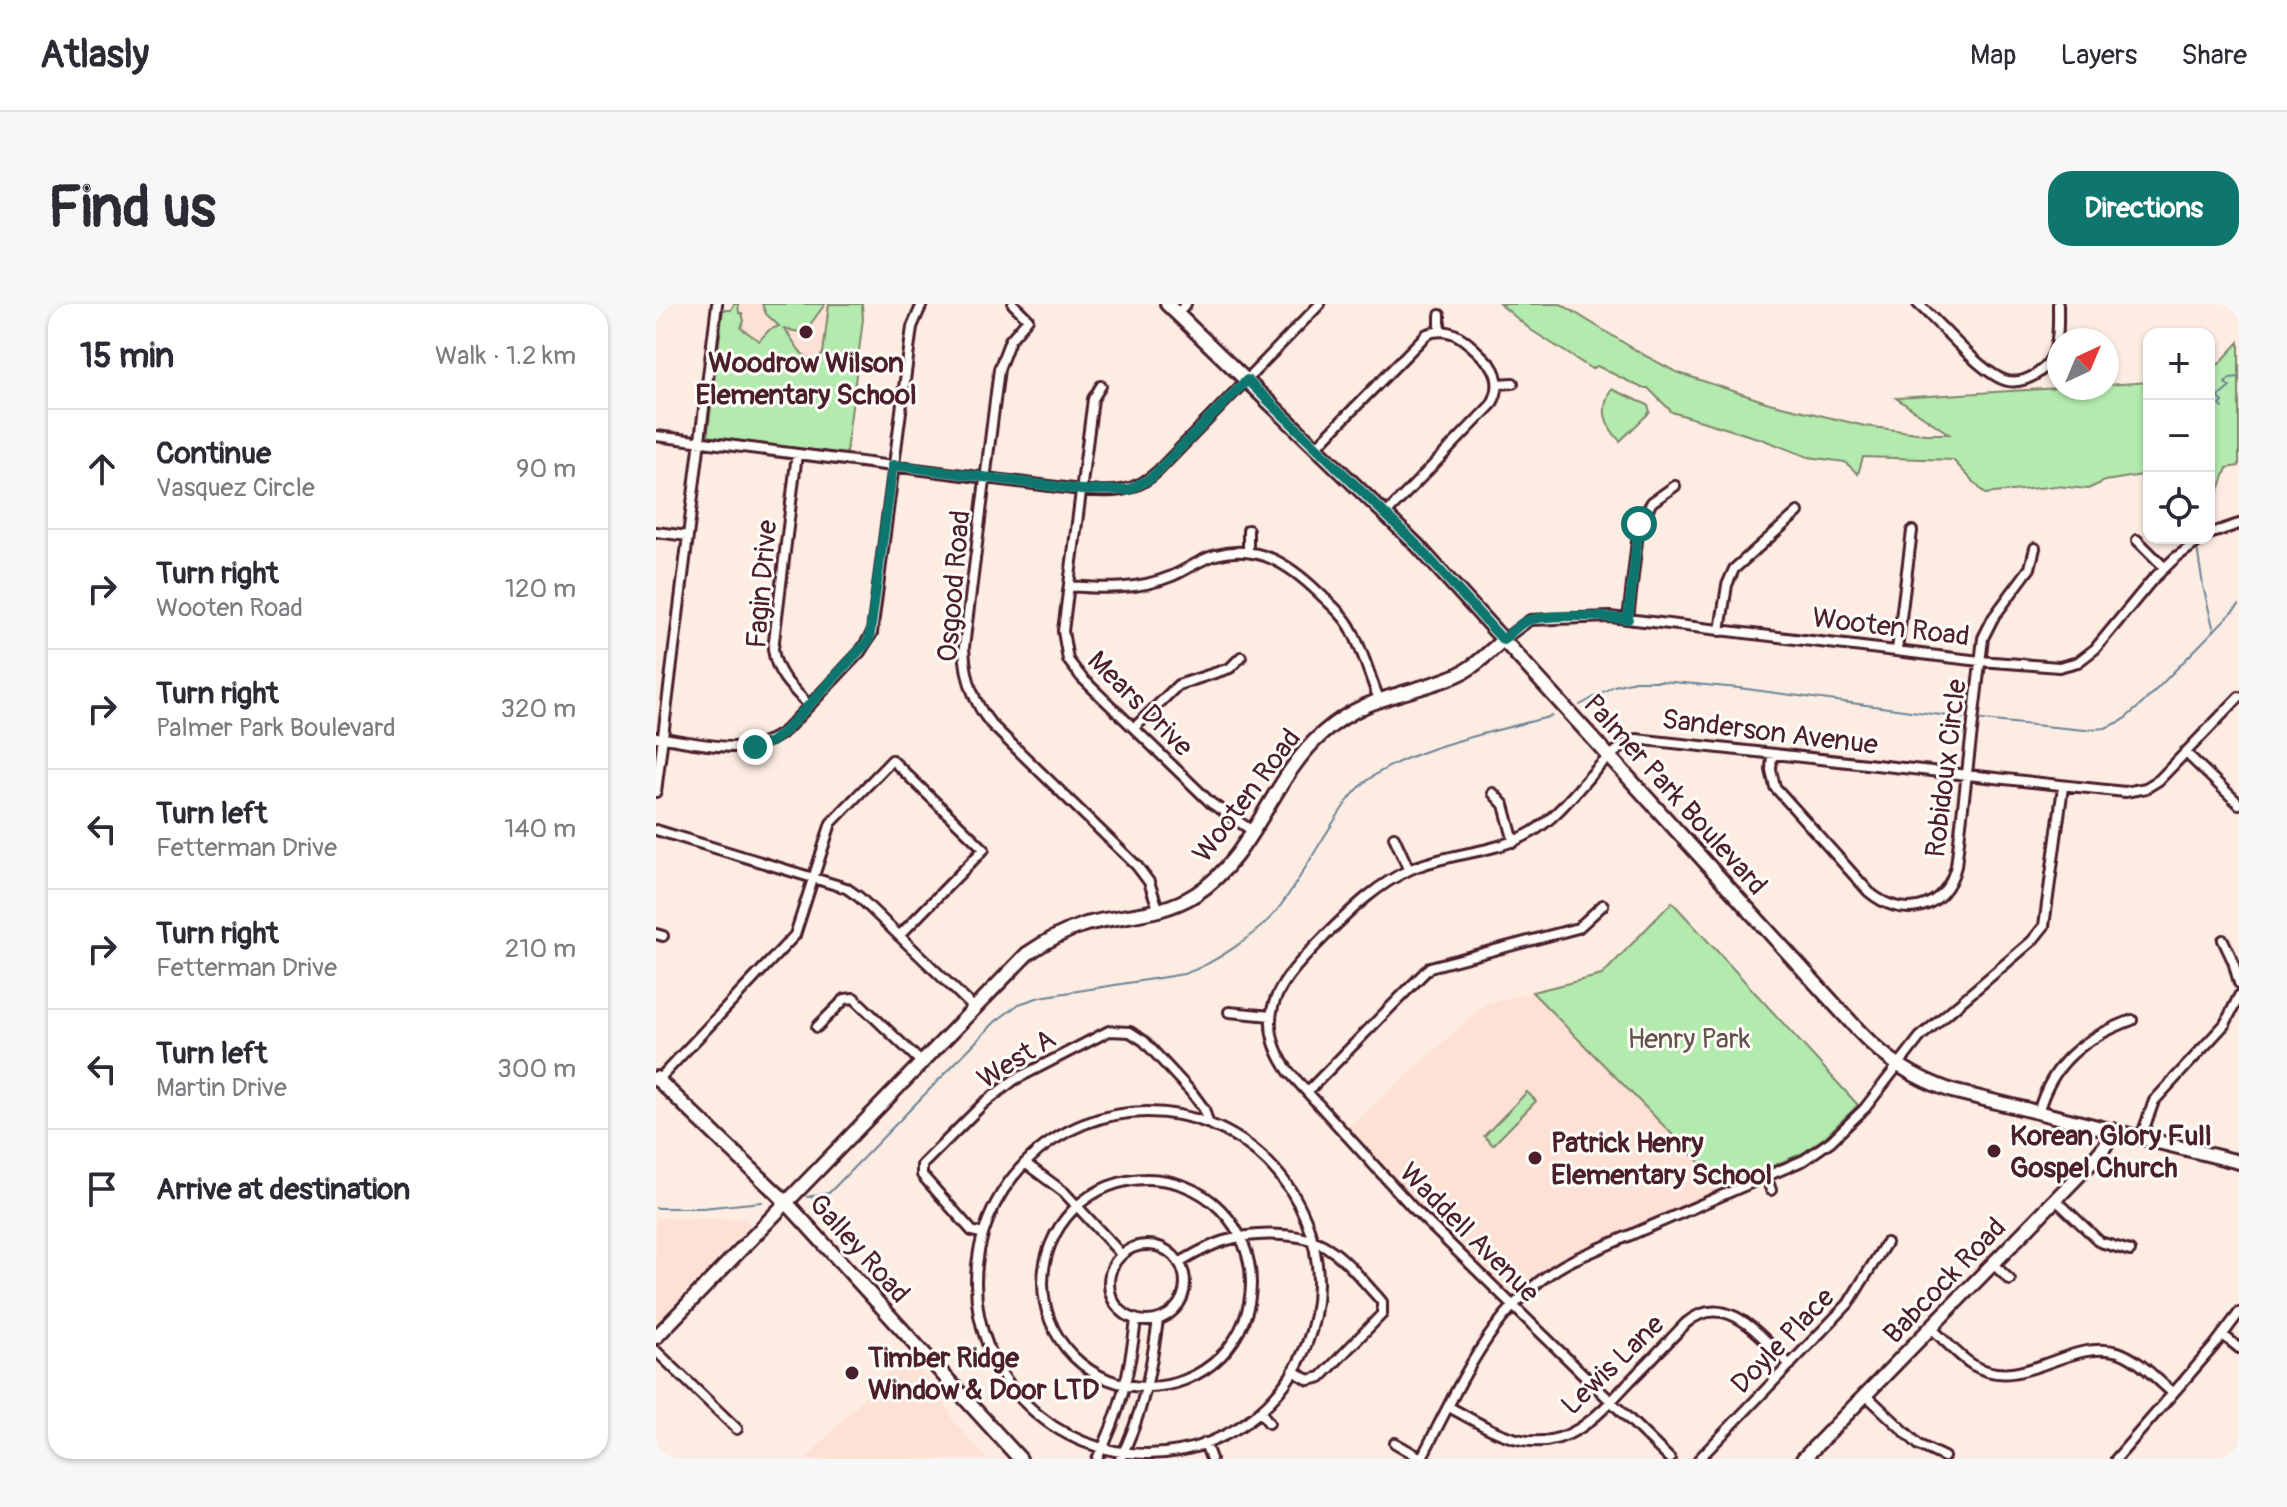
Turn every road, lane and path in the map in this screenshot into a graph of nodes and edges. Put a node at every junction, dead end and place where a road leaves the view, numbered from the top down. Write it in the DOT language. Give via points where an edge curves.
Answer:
graph roads {
  1 [pos="717,304"];
  2 [pos="922,304"];
  3 [pos="1013,304"];
  4 [pos="1167,304"];
  5 [pos="1320,304"];
  6 [pos="1918,304"];
  7 [pos="2058,304"];
  8 [pos="1182,309"];
  9 [pos="1440,315"];
  10 [pos="1440,330"];
  11 [pos="1247,380"];
  12 [pos="1513,383"];
  13 [pos="1498,384"];
  14 [pos="1101,386"];
  15 [pos="656,436"];
  16 [pos="700,441"];
  17 [pos="1316,447"];
  18 [pos="797,454"];
  19 [pos="893,465"];
  20 [pos="986,478"];
  21 [pos="1675,486"];
  22 [pos="1081,490"];
  23 [pos="1798,512"];
  24 [pos="1386,514"];
  25 [pos="2239,524"];
  26 [pos="1248,530"];
  27 [pos="1912,531"];
  28 [pos="656,532"];
  29 [pos="2215,532"];
  30 [pos="688,536"];
  31 [pos="2137,540"];
  32 [pos="2195,544"];
  33 [pos="2035,548"];
  34 [pos="1248,552"];
  35 [pos="2165,568"];
  36 [pos="1069,586"];
  37 [pos="2133,603"];
  38 [pos="2143,611"];
  39 [pos="1628,619"];
  40 [pos="1720,631"];
  41 [pos="1503,640"];
  42 [pos="1897,650"];
  43 [pos="1241,657"];
  44 [pos="1980,661"];
  45 [pos="2239,697"];
  46 [pos="1379,699"];
  47 [pos="809,705"];
  48 [pos="1134,728"];
  49 [pos="659,737"];
  50 [pos="2185,752"];
  51 [pos="1772,754"];
  52 [pos="1611,757"];
  53 [pos="1966,777"];
  54 [pos="2063,787"];
  55 [pos="656,792"];
  56 [pos="1493,793"];
  57 [pos="2239,804"];
  58 [pos="656,830"];
  59 [pos="1251,830"];
  60 [pos="1394,837"];
  61 [pos="1514,842"];
  62 [pos="1409,870"];
  63 [pos="813,877"];
  64 [pos="1603,905"];
  65 [pos="1159,911"];
  66 [pos="899,936"];
  67 [pos="2223,940"];
  68 [pos="2239,983"];
  69 [pos="2239,996"];
  70 [pos="973,1007"];
  71 [pos="1229,1012"];
  72 [pos="2236,1012"];
  73 [pos="1271,1016"];
  74 [pos="2132,1020"];
  75 [pos="817,1027"];
  76 [pos="921,1062"];
  77 [pos="1898,1067"];
  78 [pos="657,1079"];
  79 [pos="1307,1092"];
  80 [pos="2038,1113"];
  81 [pos="1208,1122"];
  82 [pos="2113,1130"];
  83 [pos="2141,1137"];
  84 [pos="2239,1162"];
  85 [pos="1025,1163"];
  86 [pos="1766,1176"];
  87 [pos="1771,1190"];
  88 [pos="2055,1199"];
  89 [pos="786,1202"];
  90 [pos="1077,1205"];
  91 [pos="983,1234"];
  92 [pos="1241,1237"];
  93 [pos="1312,1240"];
  94 [pos="1886,1243"];
  95 [pos="1610,1244"];
  96 [pos="2130,1251"];
  97 [pos="1121,1254"];
  98 [pos="1614,1256"];
  99 [pos="1179,1263"];
  100 [pos="1993,1264"];
  101 [pos="2010,1280"];
  102 [pos="1511,1305"];
  103 [pos="2239,1313"];
  104 [pos="1136,1320"];
  105 [pos="1158,1320"];
  106 [pos="1931,1328"];
  107 [pos="2223,1335"];
  108 [pos="656,1337"];
  109 [pos="2239,1348"];
  110 [pos="656,1351"];
  111 [pos="1790,1365"];
  112 [pos="1293,1371"];
  113 [pos="1127,1385"];
  114 [pos="1148,1387"];
  115 [pos="2173,1393"];
  116 [pos="1866,1395"];
  117 [pos="1610,1402"];
  118 [pos="1449,1407"];
  119 [pos="1260,1411"];
  120 [pos="1269,1423"];
  121 [pos="737,1429"];
  122 [pos="1205,1443"];
  123 [pos="1395,1443"];
  124 [pos="1103,1448"];
  125 [pos="1122,1456"];
  126 [pos="1944,1457"];
  127 [pos="1421,1458"];
  128 [pos="1020,1459"];
  129 [pos="1097,1459"];
  130 [pos="1211,1459"];
  131 [pos="1670,1459"];
  132 [pos="1699,1459"];
  133 [pos="1803,1459"];
  134 [pos="2116,1459"];
  1 -- 16 [label="street"];
  2 -- 19 [label="street" via="912,327"];
  3 -- 20 [label="street, Osgood Road" via="1028,319 1002,357"];
  4 -- 8 [label="main road, Palmer Park Boulevard"];
  5 -- 11 [label="street"];
  6 -- 7 [label="street" via="1990,371 2014,382 2038,372 2053,355"];
  8 -- 11 [label="main road, Palmer Park Boulevard"];
  9 -- 10 [label="street"];
  10 -- 13 [label="street" via="1455,333 1475,349 1495,370"];
  10 -- 17 [label="street" via="1421,339"];
  11 -- 17 [label="main road, Palmer Park Boulevard"];
  11 -- 22 [label="street" via="1151,478 1129,490"];
  12 -- 13 [label="street"];
  13 -- 24 [label="street" via="1491,405"];
  14 -- 22 [label="street, Mears Drive" via="1093,399"];
  15 -- 16 [label="street"];
  16 -- 18 [label="street"];
  16 -- 30 [label="street"];
  17 -- 24 [label="main road, Palmer Park Boulevard"];
  18 -- 19 [label="street"];
  18 -- 47 [label="street, Fagin Drive" via="773,649 783,679"];
  19 -- 20 [label="street"];
  19 -- 47 [label="street" via="869,640"];
  20 -- 22 [label="street"];
  20 -- 65 [label="street, Osgood Road" via="964,647 970,689 991,724 1144,874"];
  21 -- 39 [label="street" via="1652,502 1639,524"];
  22 -- 36 [label="street, Mears Drive"];
  23 -- 40 [label="street" via="1734,569"];
  24 -- 41 [label="main road, Palmer Park Boulevard"];
  25 -- 29 [label="street"];
  26 -- 34 [label="street"];
  27 -- 42 [label="street"];
  28 -- 30 [label="street"];
  30 -- 49 [label="street"];
  31 -- 35 [label="street"];
  32 -- 35 [label="street, Wooten Road"];
  33 -- 44 [label="street, Robidoux Circle" via="2030,568 1985,631"];
  34 -- 36 [label="street" via="1213,555 1147,584"];
  34 -- 46 [label="street" via="1290,567 1341,615"];
  35 -- 37 [label="street, Wooten Road"];
  36 -- 48 [label="street, Mears Drive" via="1063,631 1068,660"];
  37 -- 38 [label="street"];
  37 -- 44 [label="street, Wooten Road" via="2078,662 2045,668"];
  39 -- 40 [label="street, Wooten Road"];
  39 -- 41 [label="street, Wooten Road" via="1538,618"];
  40 -- 42 [label="street, Wooten Road"];
  41 -- 46 [label="main road, Wooten Road" via="1454,676"];
  41 -- 52 [label="main road, Palmer Park Boulevard"];
  42 -- 44 [label="street, Wooten Road"];
  43 -- 48 [label="street" via="1230,668 1178,685"];
  44 -- 53 [label="street, Robidoux Circle"];
  45 -- 50 [label="street, Sanderson Avenue"];
  46 -- 59 [label="main road, Wooten Road" via="1340,719 1313,742"];
  47 -- 49 [label="street" via="778,737 755,747"];
  48 -- 59 [label="street, Mears Drive" via="1211,803"];
  49 -- 55 [label="street"];
  50 -- 54 [label="street, Sanderson Avenue" via="2159,780 2138,790 2110,793"];
  50 -- 57 [label="street"];
  51 -- 52 [label="street, Sanderson Avenue" via="1642,739"];
  51 -- 53 [label="street, Sanderson Avenue"];
  51 -- 53 [label="street, Robidoux Circle" via="1772,779 1780,795 1869,892 1897,908 1927,904 1949,885"];
  52 -- 61 [label="street, Sanderson Avenue" via="1544,825"];
  52 -- 77 [label="main road, Palmer Park Boulevard" via="1858,1030"];
  53 -- 54 [label="street, Sanderson Avenue"];
  54 -- 77 [label="street" via="2044,926 1927,1031"];
  56 -- 61 [label="street" via="1504,805"];
  58 -- 63 [label="street"];
  59 -- 65 [label="main road, Wooten Road" via="1211,882"];
  60 -- 62 [label="street"];
  61 -- 62 [label="street, Sanderson Avenue"];
  62 -- 73 [label="street, Sanderson Avenue" via="1360,902 1297,965 1279,989"];
  63 -- 66 [label="street" via="853,892"];
  63 -- 66 [label="street" via="831,823 892,760 984,849"];
  63 -- 78 [label="street" via="795,935"];
  64 -- 79 [label="street" via="1578,928 1430,967"];
  65 -- 70 [label="main road, Wooten Road" via="1057,934 1015,964"];
  66 -- 70 [label="street"];
  67 -- 68 [label="street"];
  69 -- 72 [label="street"];
  70 -- 76 [label="main road, Wooten Road"];
  71 -- 73 [label="street"];
  72 -- 83 [label="street" via="2160,1092"];
  73 -- 79 [label="street, Waddell Avenue" via="1277,1053"];
  74 -- 80 [label="street" via="2098,1035 2058,1068"];
  75 -- 76 [label="street" via="845,999 854,998"];
  76 -- 89 [label="main road, Wooten Road"];
  77 -- 80 [label="main road, Palmer Park Boulevard" via="1952,1091"];
  77 -- 86 [label="street" via="1865,1108 1821,1149"];
  78 -- 89 [label="main road, Galley Road"];
  79 -- 102 [label="street, Waddell Avenue"];
  80 -- 82 [label="main road, Palmer Park Boulevard"];
  81 -- 85 [label="street" via="1159,1113 1113,1115 1068,1131"];
  81 -- 91 [label="street, West A" via="1193,1094 1144,1041 1123,1031 1101,1034 1004,1087 922,1165 922,1175 972,1231"];
  81 -- 93 [label="street" via="1252,1148 1278,1173"];
  82 -- 83 [label="main road, Palmer Park Boulevard"];
  82 -- 88 [label="main road, Babcock Road" via="2099,1154"];
  83 -- 84 [label="main road, Palmer Park Boulevard"];
  85 -- 90 [label="street"];
  85 -- 91 [label="street" via="998,1198"];
  86 -- 87 [label="street"];
  86 -- 95 [label="street"];
  88 -- 96 [label="street" via="2100,1242"];
  88 -- 100 [label="main road, Babcock Road"];
  89 -- 108 [label="main road, Wooten Road"];
  89 -- 128 [label="main road, Galley Road"];
  90 -- 92 [label="street" via="1123,1182 1164,1181 1207,1198"];
  90 -- 97 [label="street"];
  90 -- 113 [label="street" via="1048,1251 1043,1276 1046,1305 1069,1352 1097,1374"];
  91 -- 124 [label="street" via="976,1287 978,1333 1003,1376 1034,1412"];
  92 -- 93 [label="street"];
  92 -- 99 [label="street"];
  92 -- 114 [label="street" via="1251,1284 1237,1333 1201,1371"];
  93 -- 112 [label="street" via="1316,1298"];
  93 -- 112 [label="street" via="1346,1262 1382,1309 1321,1377 1309,1380"];
  94 -- 111 [label="street, Doyle Place" via="1848,1304"];
  95 -- 98 [label="street"];
  95 -- 102 [label="street" via="1546,1275"];
  97 -- 99 [label="street" via="1136,1246 1155,1246"];
  97 -- 104 [label="street" via="1109,1276 1110,1294 1119,1310"];
  99 -- 105 [label="street" via="1183,1296"];
  100 -- 101 [label="street"];
  100 -- 106 [label="main road, Babcock Road"];
  102 -- 117 [label="street, Waddell Avenue"];
  102 -- 118 [label="street"];
  103 -- 107 [label="street"];
  104 -- 105 [label="street"];
  104 -- 113 [label="street"];
  105 -- 114 [label="street"];
  106 -- 115 [label="street" via="1973,1365 1996,1373 2021,1373 2076,1352 2106,1350 2128,1356"];
  106 -- 116 [label="main road, Babcock Road"];
  107 -- 109 [label="street"];
  107 -- 115 [label="street"];
  110 -- 121 [label="street"];
  111 -- 117 [label="street, Lewis Lane" via="1744,1320 1709,1312 1686,1323"];
  111 -- 132 [label="street, Doyle Place"];
  112 -- 119 [label="street"];
  113 -- 114 [label="street"];
  113 -- 124 [label="street"];
  114 -- 125 [label="street"];
  115 -- 134 [label="street"];
  116 -- 126 [label="street" via="1919,1445"];
  116 -- 133 [label="main road, Babcock Road"];
  117 -- 118 [label="street, Lewis Lane" via="1578,1430 1533,1441 1506,1436"];
  117 -- 131 [label="street, Waddell Avenue"];
  118 -- 127 [label="street"];
  119 -- 120 [label="street"];
  119 -- 122 [label="street"];
  122 -- 125 [label="street"];
  122 -- 130 [label="street"];
  123 -- 127 [label="street"];
  124 -- 125 [label="street"];
  124 -- 129 [label="street"];
}
